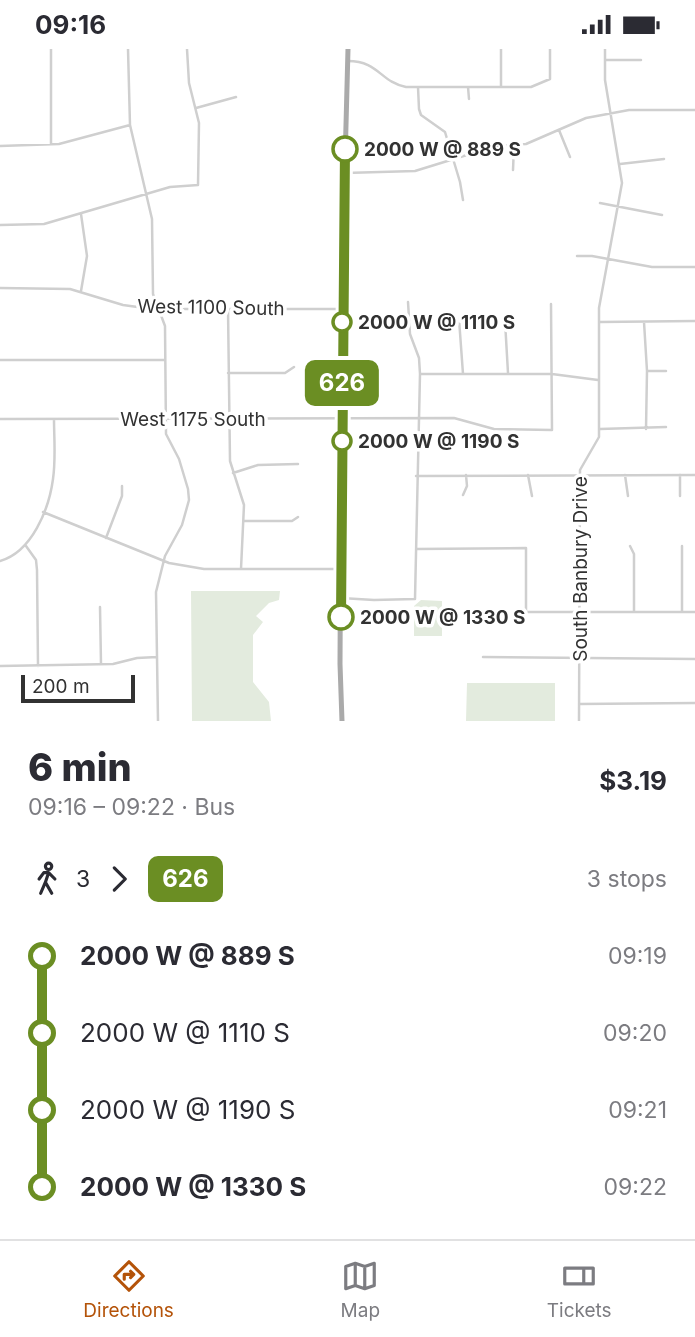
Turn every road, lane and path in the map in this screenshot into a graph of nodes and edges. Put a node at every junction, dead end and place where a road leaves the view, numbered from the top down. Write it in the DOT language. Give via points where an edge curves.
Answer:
graph roads {
  1 [pos="51,49"];
  2 [pos="128,49"];
  3 [pos="187,49"];
  4 [pos="348,49"];
  5 [pos="501,49"];
  6 [pos="550,49"];
  7 [pos="606,49"];
  8 [pos="606,60"];
  9 [pos="641,60"];
  10 [pos="348,61"];
  11 [pos="418,87"];
  12 [pos="468,87"];
  13 [pos="501,87"];
  14 [pos="236,97"];
  15 [pos="468,99"];
  16 [pos="196,108"];
  17 [pos="695,110"];
  18 [pos="611,115"];
  19 [pos="130,125"];
  20 [pos="559,130"];
  21 [pos="51,145"];
  22 [pos="0,146"];
  23 [pos="514,146"];
  24 [pos="570,157"];
  25 [pos="664,159"];
  26 [pos="453,160"];
  27 [pos="620,163"];
  28 [pos="513,170"];
  29 [pos="344,173"];
  30 [pos="148,194"];
  31 [pos="463,200"];
  32 [pos="600,202"];
  33 [pos="617,206"];
  34 [pos="81,214"];
  35 [pos="662,215"];
  36 [pos="0,225"];
  37 [pos="577,256"];
  38 [pos="607,261"];
  39 [pos="695,267"];
  40 [pos="0,288"];
  41 [pos="81,291"];
  42 [pos="408,302"];
  43 [pos="551,304"];
  44 [pos="228,307"];
  45 [pos="158,309"];
  46 [pos="342,309"];
  47 [pos="459,319"];
  48 [pos="505,321"];
  49 [pos="695,321"];
  50 [pos="599,322"];
  51 [pos="644,322"];
  52 [pos="0,360"];
  53 [pos="166,360"];
  54 [pos="294,367"];
  55 [pos="647,371"];
  56 [pos="666,371"];
  57 [pos="228,373"];
  58 [pos="508,373"];
  59 [pos="419,374"];
  60 [pos="463,374"];
  61 [pos="552,374"];
  62 [pos="598,380"];
  63 [pos="419,417"];
  64 [pos="228,418"];
  65 [pos="342,418"];
  66 [pos="0,419"];
  67 [pos="54,419"];
  68 [pos="166,419"];
  69 [pos="666,427"];
  70 [pos="600,429"];
  71 [pos="646,429"];
  72 [pos="298,464"];
  73 [pos="233,473"];
  74 [pos="680,474"];
  75 [pos="466,475"];
  76 [pos="528,475"];
  77 [pos="580,475"];
  78 [pos="625,475"];
  79 [pos="695,475"];
  80 [pos="416,476"];
  81 [pos="122,486"];
  82 [pos="463,495"];
  83 [pos="532,496"];
  84 [pos="628,496"];
  85 [pos="680,496"];
  86 [pos="43,512"];
  87 [pos="298,517"];
  88 [pos="244,521"];
  89 [pos="106,538"];
  90 [pos="26,546"];
  91 [pos="630,546"];
  92 [pos="682,546"];
  93 [pos="416,549"];
  94 [pos="0,561"];
  95 [pos="164,561"];
  96 [pos="241,569"];
  97 [pos="340,569"];
  98 [pos="341,598"];
  99 [pos="100,607"];
  100 [pos="634,611"];
  101 [pos="681,611"];
  102 [pos="695,611"];
  103 [pos="579,613"];
  104 [pos="157,657"];
  105 [pos="483,657"];
  106 [pos="579,659"];
  107 [pos="695,659"];
  108 [pos="101,664"];
  109 [pos="0,666"];
  110 [pos="38,666"];
  111 [pos="695,703"];
  112 [pos="579,704"];
  113 [pos="158,721"];
  114 [pos="342,721"];
  115 [pos="579,721"];
  1 -- 21 [label="street"];
  2 -- 19 [label="street"];
  3 -- 16 [label="street"];
  4 -- 10 [label="main road"];
  5 -- 13 [label="street"];
  6 -- 13 [label="street" via="550,79 531,87"];
  7 -- 8 [label="street, South Banbury Drive"];
  8 -- 9 [label="street"];
  8 -- 18 [label="street, South Banbury Drive"];
  10 -- 11 [label="street" via="368,64 397,85"];
  10 -- 29 [label="main road"];
  11 -- 12 [label="street"];
  11 -- 26 [label="street" via="419,112 444,130"];
  12 -- 13 [label="street"];
  12 -- 15 [label="street"];
  14 -- 16 [label="street"];
  16 -- 30 [label="street" via="198,185"];
  17 -- 18 [label="street" via="629,110"];
  18 -- 20 [label="street" via="586,118"];
  18 -- 27 [label="street, South Banbury Drive"];
  19 -- 21 [label="street"];
  19 -- 30 [label="street"];
  20 -- 23 [label="street"];
  20 -- 24 [label="street"];
  21 -- 22 [label="street"];
  23 -- 26 [label="street" via="496,146"];
  23 -- 28 [label="street"];
  25 -- 27 [label="street"];
  26 -- 29 [label="street" via="407,173"];
  26 -- 31 [label="street"];
  27 -- 33 [label="street, South Banbury Drive"];
  29 -- 46 [label="main road"];
  30 -- 34 [label="street"];
  30 -- 45 [label="street" via="153,293"];
  32 -- 33 [label="street"];
  33 -- 35 [label="street"];
  33 -- 38 [label="street, South Banbury Drive"];
  34 -- 36 [label="street" via="44,224"];
  34 -- 41 [label="street" via="87,256"];
  37 -- 38 [label="street"];
  38 -- 39 [label="street"];
  38 -- 50 [label="street, South Banbury Drive"];
  40 -- 41 [label="street, West 1100 South"];
  41 -- 45 [label="street, West 1100 South" via="123,305"];
  42 -- 59 [label="street"];
  43 -- 61 [label="street"];
  44 -- 45 [label="street, West 1100 South"];
  44 -- 46 [label="street, West 1100 South"];
  44 -- 57 [label="street"];
  45 -- 53 [label="street" via="165,326"];
  46 -- 65 [label="main road"];
  47 -- 60 [label="street"];
  48 -- 58 [label="street"];
  49 -- 51 [label="street"];
  50 -- 51 [label="street"];
  50 -- 62 [label="street, South Banbury Drive"];
  51 -- 55 [label="street"];
  52 -- 53 [label="street"];
  53 -- 68 [label="street"];
  54 -- 57 [label="street" via="285,373"];
  55 -- 56 [label="street"];
  55 -- 71 [label="street"];
  57 -- 64 [label="street"];
  58 -- 60 [label="street"];
  58 -- 61 [label="street"];
  59 -- 60 [label="street"];
  59 -- 63 [label="street"];
  61 -- 62 [label="street"];
  61 -- 63 [label="street, West 1175 South" via="552,430 494,429 454,418"];
  62 -- 70 [label="street, South Banbury Drive"];
  63 -- 65 [label="street, West 1175 South"];
  63 -- 80 [label="street"];
  64 -- 65 [label="street, West 1175 South"];
  64 -- 68 [label="street, West 1175 South"];
  64 -- 73 [label="street"];
  65 -- 97 [label="main road"];
  66 -- 67 [label="street, West 1175 South"];
  67 -- 68 [label="street, West 1175 South"];
  67 -- 86 [label="street" via="54,476"];
  68 -- 95 [label="street" via="166,434 179,459 189,500"];
  69 -- 71 [label="street"];
  70 -- 71 [label="street"];
  70 -- 77 [label="street, South Banbury Drive"];
  72 -- 73 [label="street" via="258,465"];
  73 -- 88 [label="street" via="242,493"];
  74 -- 78 [label="street"];
  74 -- 79 [label="street"];
  74 -- 85 [label="street"];
  75 -- 76 [label="street"];
  75 -- 80 [label="street"];
  75 -- 82 [label="street"];
  76 -- 77 [label="street"];
  76 -- 83 [label="street"];
  77 -- 78 [label="street"];
  77 -- 103 [label="street, South Banbury Drive"];
  78 -- 84 [label="street"];
  80 -- 93 [label="street"];
  81 -- 89 [label="street"];
  86 -- 89 [label="street"];
  86 -- 90 [label="street"];
  87 -- 88 [label="street" via="292,521"];
  88 -- 96 [label="street"];
  89 -- 95 [label="street"];
  90 -- 94 [label="street"];
  90 -- 110 [label="street" via="36,560"];
  91 -- 100 [label="street" via="634,554"];
  92 -- 101 [label="street"];
  93 -- 98 [label="street" via="415,599"];
  93 -- 103 [label="street" via="526,548 526,612"];
  95 -- 96 [label="street" via="204,569"];
  95 -- 104 [label="street" via="156,592"];
  96 -- 97 [label="street"];
  97 -- 98 [label="main road"];
  98 -- 114 [label="main road"];
  99 -- 108 [label="street"];
  100 -- 101 [label="street"];
  100 -- 103 [label="street"];
  101 -- 102 [label="street"];
  103 -- 106 [label="street, South Banbury Drive"];
  104 -- 108 [label="street"];
  104 -- 113 [label="street"];
  105 -- 106 [label="street"];
  106 -- 107 [label="street"];
  106 -- 112 [label="street, South Banbury Drive"];
  108 -- 110 [label="street"];
  109 -- 110 [label="street"];
  111 -- 112 [label="street"];
  112 -- 115 [label="street, South Banbury Drive"];
}
